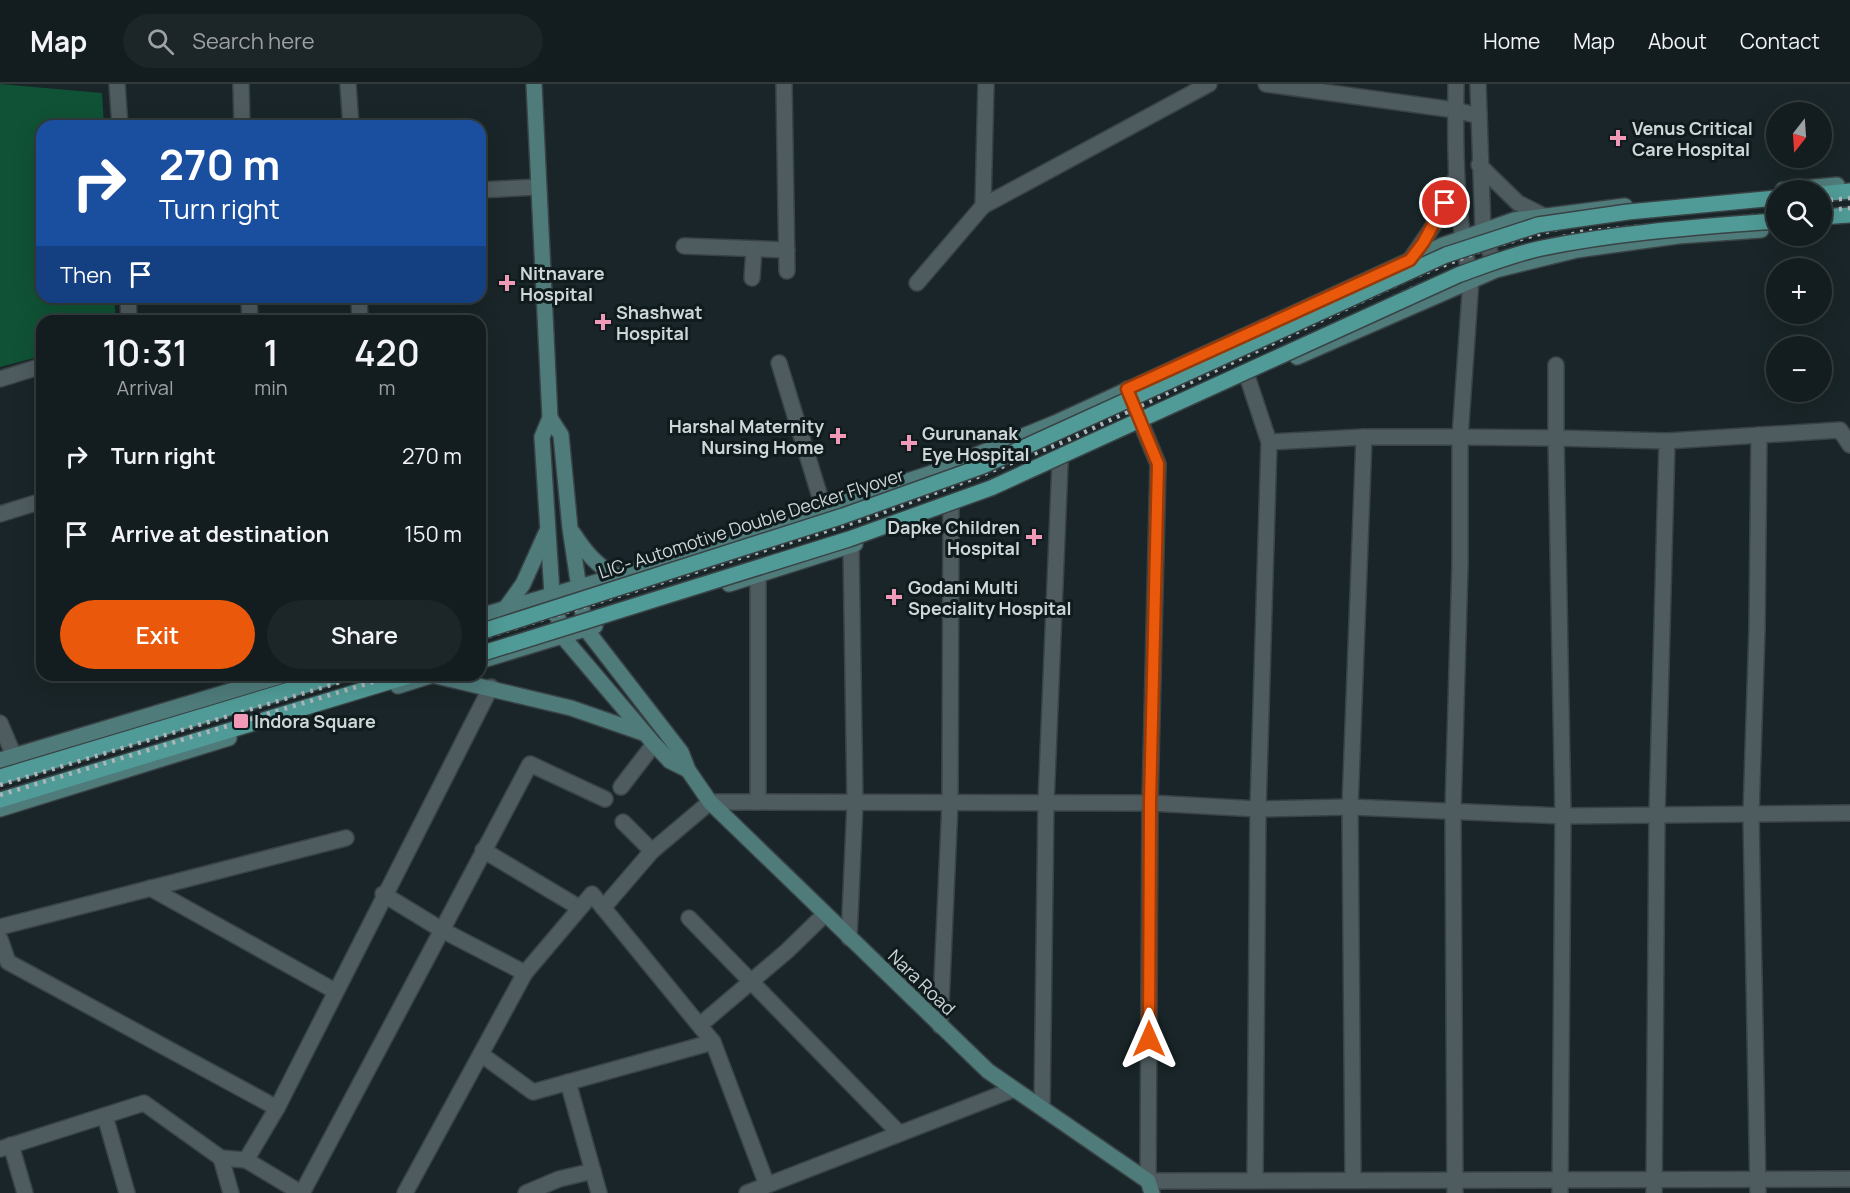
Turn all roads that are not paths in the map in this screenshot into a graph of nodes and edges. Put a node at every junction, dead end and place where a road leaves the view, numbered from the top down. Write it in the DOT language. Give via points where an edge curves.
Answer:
graph roads {
  1 [pos="117,84"];
  2 [pos="241,84"];
  3 [pos="348,84"];
  4 [pos="534,84"];
  5 [pos="784,84"];
  6 [pos="986,84"];
  7 [pos="1209,84"];
  8 [pos="1266,84"];
  9 [pos="1456,84"];
  10 [pos="1478,84"];
  11 [pos="1455,110"];
  12 [pos="1479,116"];
  13 [pos="120,120"];
  14 [pos="242,120"];
  15 [pos="351,120"];
  16 [pos="1479,165"];
  17 [pos="1456,175"];
  18 [pos="1850,184"];
  19 [pos="1832,186"];
  20 [pos="538,187"];
  21 [pos="486,190"];
  22 [pos="1850,191"];
  23 [pos="1766,192"];
  24 [pos="1832,193"];
  25 [pos="1766,199"];
  26 [pos="983,206"];
  27 [pos="1542,215"];
  28 [pos="1850,215"];
  29 [pos="1832,216"];
  30 [pos="1766,222"];
  31 [pos="1850,222"];
  32 [pos="1832,223"];
  33 [pos="1766,229"];
  34 [pos="1483,231"];
  35 [pos="1462,238"];
  36 [pos="684,246"];
  37 [pos="754,249"];
  38 [pos="787,250"];
  39 [pos="1410,260"];
  40 [pos="1496,270"];
  41 [pos="787,271"];
  42 [pos="752,278"];
  43 [pos="1471,279"];
  44 [pos="918,283"];
  45 [pos="779,363"];
  46 [pos="1556,365"];
  47 [pos="36,368"];
  48 [pos="0,379"];
  49 [pos="1248,379"];
  50 [pos="1127,389"];
  51 [pos="550,418"];
  52 [pos="1143,426"];
  53 [pos="1759,435"];
  54 [pos="1364,437"];
  55 [pos="1460,437"];
  56 [pos="1556,438"];
  57 [pos="1667,441"];
  58 [pos="1269,442"];
  59 [pos="1850,445"];
  60 [pos="1060,463"];
  61 [pos="36,503"];
  62 [pos="951,508"];
  63 [pos="824,510"];
  64 [pos="0,514"];
  65 [pos="570,528"];
  66 [pos="548,530"];
  67 [pos="851,546"];
  68 [pos="758,575"];
  69 [pos="616,576"];
  70 [pos="578,588"];
  71 [pos="552,594"];
  72 [pos="504,609"];
  73 [pos="486,614"];
  74 [pos="585,628"];
  75 [pos="486,630"];
  76 [pos="563,637"];
  77 [pos="486,652"];
  78 [pos="486,659"];
  79 [pos="264,681"];
  80 [pos="319,681"];
  81 [pos="392,681"];
  82 [pos="414,681"];
  83 [pos="462,681"];
  84 [pos="491,687"];
  85 [pos="0,723"];
  86 [pos="649,738"];
  87 [pos="7,758"];
  88 [pos="688,770"];
  89 [pos="0,777"];
  90 [pos="621,787"];
  91 [pos="605,799"];
  92 [pos="0,800"];
  93 [pos="710,802"];
  94 [pos="758,802"];
  95 [pos="855,803"];
  96 [pos="950,803"];
  97 [pos="1046,803"];
  98 [pos="1150,803"];
  99 [pos="1350,807"];
  100 [pos="0,809"];
  101 [pos="1258,809"];
  102 [pos="1453,811"];
  103 [pos="1850,813"];
  104 [pos="1657,814"];
  105 [pos="1751,815"];
  106 [pos="1563,816"];
  107 [pos="623,822"];
  108 [pos="346,838"];
  109 [pos="483,850"];
  110 [pos="652,851"];
  111 [pos="150,888"];
  112 [pos="383,894"];
  113 [pos="603,908"];
  114 [pos="580,909"];
  115 [pos="824,915"];
  116 [pos="688,918"];
  117 [pos="0,927"];
  118 [pos="442,930"];
  119 [pos="849,938"];
  120 [pos="0,939"];
  121 [pos="525,973"];
  122 [pos="750,981"];
  123 [pos="335,991"];
  124 [pos="700,1025"];
  125 [pos="940,1026"];
  126 [pos="714,1042"];
  127 [pos="482,1055"];
  128 [pos="568,1082"];
  129 [pos="1012,1090"];
  130 [pos="277,1108"];
  131 [pos="1042,1108"];
  132 [pos="105,1116"];
  133 [pos="898,1132"];
  134 [pos="5,1147"];
  135 [pos="221,1158"];
  136 [pos="246,1160"];
  137 [pos="593,1171"];
  138 [pos="1850,1179"];
  139 [pos="1264,1184"];
  140 [pos="1344,1184"];
  141 [pos="767,1185"];
  142 [pos="1560,1185"];
  143 [pos="1455,1186"];
  144 [pos="1654,1186"];
  145 [pos="1758,1186"];
  146 [pos="1150,1187"];
  147 [pos="25,1193"];
  148 [pos="126,1193"];
  149 [pos="231,1193"];
  150 [pos="302,1193"];
  151 [pos="405,1193"];
  152 [pos="526,1193"];
  153 [pos="599,1193"];
  154 [pos="747,1193"];
  1 -- 13 [label="street"];
  2 -- 14 [label="street"];
  3 -- 15 [label="street"];
  4 -- 20 [label="main road"];
  5 -- 38 [label="street"];
  6 -- 26 [label="street"];
  7 -- 26 [label="street"];
  8 -- 11 [label="street"];
  9 -- 11 [label="street"];
  10 -- 12 [label="street"];
  11 -- 12 [label="street"];
  11 -- 17 [label="street"];
  12 -- 16 [label="street"];
  16 -- 27 [label="street" via="1518,203"];
  16 -- 34 [label="street"];
  17 -- 35 [label="street"];
  17 -- 39 [label="street" via="1434,225"];
  18 -- 19 [label="main road"];
  20 -- 21 [label="street"];
  20 -- 51 [label="main road"];
  22 -- 24 [label="main road"];
  23 -- 27 [label="main road"];
  25 -- 75 [label="main road, LIC- Automotive Double Decker Flyover, bridge" via="1628,212 1515,231 1446,255 983,466 843,516"];
  26 -- 44 [label="street"];
  27 -- 34 [label="main road"];
  28 -- 29 [label="main road"];
  30 -- 77 [label="main road, bridge" via="1653,231 1541,248 1505,258 1458,275 990,488 849,539"];
  31 -- 32 [label="main road"];
  33 -- 40 [label="main road" via="1577,250"];
  34 -- 35 [label="main road"];
  34 -- 40 [label="street"];
  35 -- 39 [label="main road"];
  35 -- 43 [label="street"];
  36 -- 37 [label="street"];
  37 -- 38 [label="street"];
  37 -- 42 [label="street"];
  38 -- 41 [label="street"];
  39 -- 50 [label="main road"];
  40 -- 43 [label="main road"];
  43 -- 49 [label="main road"];
  43 -- 55 [label="street"];
  45 -- 63 [label="street"];
  46 -- 56 [label="street"];
  47 -- 48 [label="street"];
  49 -- 52 [label="main road"];
  49 -- 58 [label="street"];
  50 -- 52 [label="street"];
  50 -- 63 [label="main road" via="932,473"];
  51 -- 65 [label="main road" via="561,435"];
  51 -- 66 [label="main road" via="542,437"];
  52 -- 60 [label="main road"];
  52 -- 98 [label="street" via="1158,464"];
  53 -- 57 [label="street"];
  53 -- 59 [label="street" via="1840,430"];
  53 -- 105 [label="street"];
  54 -- 55 [label="street"];
  54 -- 58 [label="street"];
  54 -- 99 [label="street"];
  55 -- 56 [label="street"];
  55 -- 102 [label="street"];
  56 -- 57 [label="street"];
  56 -- 106 [label="street"];
  57 -- 104 [label="street"];
  58 -- 101 [label="street"];
  60 -- 62 [label="main road"];
  60 -- 97 [label="street"];
  61 -- 64 [label="street"];
  62 -- 67 [label="main road"];
  62 -- 96 [label="street"];
  63 -- 69 [label="main road"];
  65 -- 69 [label="main road" via="590,556"];
  65 -- 70 [label="main road"];
  66 -- 71 [label="main road"];
  66 -- 72 [label="main road" via="523,584"];
  67 -- 68 [label="main road"];
  67 -- 95 [label="street"];
  68 -- 74 [label="main road"];
  68 -- 94 [label="street"];
  69 -- 70 [label="main road"];
  70 -- 71 [label="main road"];
  70 -- 74 [label="main road"];
  71 -- 72 [label="main road"];
  71 -- 76 [label="main road"];
  72 -- 73 [label="main road"];
  74 -- 76 [label="main road"];
  74 -- 88 [label="main road" via="681,752"];
  76 -- 78 [label="main road"];
  76 -- 86 [label="main road"];
  79 -- 87 [label="main road"];
  80 -- 89 [label="main road"];
  81 -- 92 [label="main road"];
  82 -- 100 [label="main road"];
  83 -- 84 [label="main road"];
  84 -- 86 [label="main road" via="571,708"];
  84 -- 112 [label="street"];
  85 -- 87 [label="street"];
  86 -- 88 [label="main road" via="670,761"];
  86 -- 90 [label="street"];
  88 -- 93 [label="main road, Nara Road"];
  91 -- 109 [label="street" via="530,764"];
  93 -- 94 [label="street"];
  93 -- 110 [label="street"];
  93 -- 115 [label="main road, Nara Road"];
  94 -- 95 [label="street"];
  95 -- 96 [label="street"];
  95 -- 119 [label="street"];
  96 -- 97 [label="street"];
  96 -- 125 [label="street"];
  97 -- 98 [label="street"];
  97 -- 131 [label="street"];
  98 -- 101 [label="street"];
  98 -- 146 [label="street"];
  99 -- 101 [label="street"];
  99 -- 102 [label="street"];
  99 -- 140 [label="street"];
  101 -- 139 [label="street"];
  102 -- 106 [label="street"];
  102 -- 143 [label="street"];
  103 -- 105 [label="street"];
  104 -- 105 [label="street"];
  104 -- 106 [label="street"];
  104 -- 144 [label="street"];
  105 -- 145 [label="street"];
  106 -- 142 [label="street"];
  107 -- 110 [label="street"];
  108 -- 111 [label="street"];
  109 -- 114 [label="street"];
  109 -- 118 [label="street"];
  110 -- 113 [label="street"];
  111 -- 117 [label="street"];
  111 -- 123 [label="street"];
  112 -- 118 [label="street"];
  112 -- 123 [label="street"];
  113 -- 114 [label="street" via="592,894"];
  113 -- 124 [label="street"];
  114 -- 121 [label="street"];
  115 -- 119 [label="main road, Nara Road"];
  115 -- 122 [label="street"];
  116 -- 122 [label="street"];
  118 -- 121 [label="street"];
  118 -- 150 [label="street"];
  119 -- 125 [label="main road, Nara Road"];
  120 -- 130 [label="street" via="8,962"];
  121 -- 127 [label="street"];
  122 -- 124 [label="street"];
  122 -- 133 [label="street"];
  123 -- 130 [label="street"];
  124 -- 126 [label="street"];
  125 -- 129 [label="main road, Nara Road"];
  126 -- 128 [label="street"];
  126 -- 141 [label="street"];
  127 -- 128 [label="street" via="533,1092"];
  127 -- 151 [label="street"];
  128 -- 137 [label="street"];
  129 -- 131 [label="main road, Nara Road"];
  129 -- 133 [label="street"];
  130 -- 136 [label="street"];
  131 -- 146 [label="main road, Nara Road"];
  132 -- 134 [label="street"];
  132 -- 135 [label="street" via="144,1103"];
  132 -- 148 [label="street"];
  133 -- 141 [label="street"];
  134 -- 147 [label="street"];
  135 -- 136 [label="street"];
  135 -- 149 [label="street"];
  136 -- 150 [label="street"];
  137 -- 152 [label="street" via="559,1179"];
  137 -- 153 [label="street"];
  138 -- 145 [label="street"];
  139 -- 140 [label="street"];
  139 -- 146 [label="street"];
  140 -- 143 [label="street"];
  141 -- 154 [label="street"];
  142 -- 143 [label="street"];
  142 -- 144 [label="street"];
  144 -- 145 [label="street"];
}
